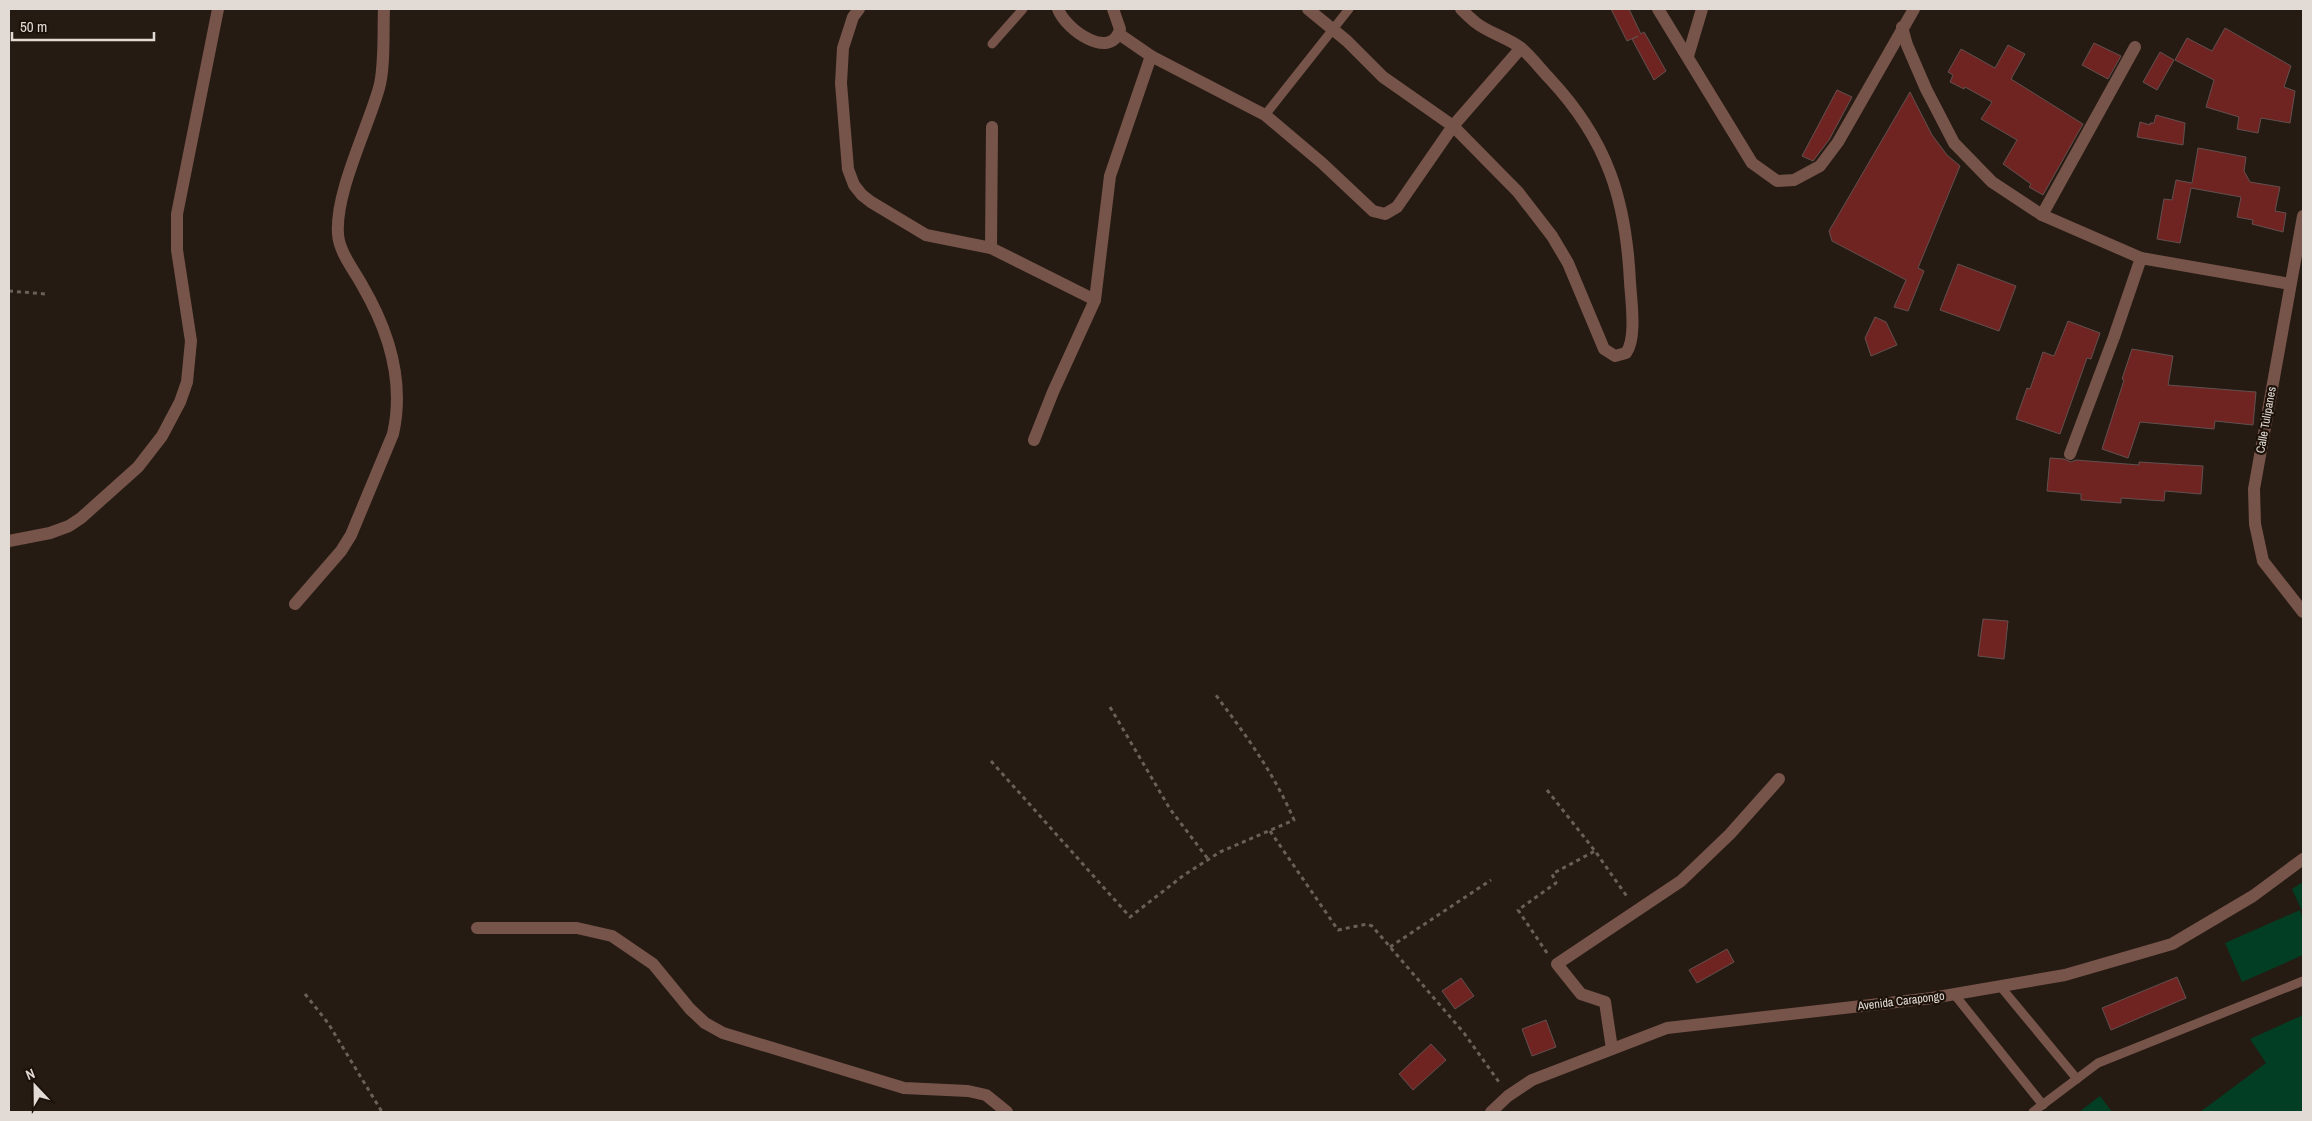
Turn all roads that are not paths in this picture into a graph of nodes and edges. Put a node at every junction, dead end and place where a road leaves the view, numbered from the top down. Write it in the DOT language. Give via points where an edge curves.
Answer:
graph roads {
  1 [pos="218,9"];
  2 [pos="384,9"];
  3 [pos="859,9"];
  4 [pos="1023,9"];
  5 [pos="1058,9"];
  6 [pos="1113,9"];
  7 [pos="1308,9"];
  8 [pos="1348,9"];
  9 [pos="1461,9"];
  10 [pos="1658,9"];
  11 [pos="1702,9"];
  12 [pos="1914,9"];
  13 [pos="1902,27"];
  14 [pos="1332,28"];
  15 [pos="1119,34"];
  16 [pos="992,44"];
  17 [pos="2135,47"];
  18 [pos="1521,48"];
  19 [pos="1151,56"];
  20 [pos="1688,56"];
  21 [pos="1265,115"];
  22 [pos="1453,126"];
  23 [pos="992,127"];
  24 [pos="2042,215"];
  25 [pos="2303,216"];
  26 [pos="991,248"];
  27 [pos="2141,258"];
  28 [pos="2290,284"];
  29 [pos="1095,300"];
  30 [pos="1034,440"];
  31 [pos="2070,454"];
  32 [pos="9,541"];
  33 [pos="295,604"];
  34 [pos="2303,612"];
  35 [pos="1779,780"];
  36 [pos="2303,859"];
  37 [pos="477,928"];
  38 [pos="2303,981"];
  39 [pos="2000,986"];
  40 [pos="1954,994"];
  41 [pos="1612,1049"];
  42 [pos="2077,1079"];
  43 [pos="2043,1105"];
  44 [pos="1007,1112"];
  45 [pos="1491,1112"];
  46 [pos="2033,1112"];
  1 -- 32 [label="street" via="177,214 177,250 191,341 187,382 180,402 162,436 138,467 81,518 50,533"];
  2 -- 33 [label="street" via="380,86 344,191 338,236 378,313 392,355 398,393 396,421 351,536"];
  3 -- 26 [label="street" via="847,32 841,65 846,160 854,185 871,202 926,235"];
  4 -- 16 [label="lane"];
  5 -- 15 [label="street" via="1068,26 1101,44 1112,42"];
  6 -- 15 [label="street" via="1120,24"];
  7 -- 14 [label="street"];
  8 -- 14 [label="lane"];
  9 -- 18 [label="street" via="1475,22"];
  10 -- 20 [label="street"];
  11 -- 20 [label="street"];
  12 -- 13 [label="street"];
  13 -- 20 [label="street" via="1838,142 1820,166 1794,180 1777,181 1752,162"];
  13 -- 24 [label="street" via="1926,89 1954,142 1992,182"];
  14 -- 21 [label="lane"];
  14 -- 22 [label="street" via="1383,77"];
  15 -- 19 [label="street"];
  17 -- 24 [label="street"];
  18 -- 22 [label="street"];
  18 -- 22 [label="street" via="1579,113 1612,175 1623,216 1630,276 1631,342 1626,353 1616,356 1607,352 1568,263 1552,236 1518,192"];
  19 -- 21 [label="street"];
  19 -- 29 [label="street" via="1110,176"];
  21 -- 22 [label="street" via="1378,213 1389,212 1397,206"];
  23 -- 26 [label="street"];
  24 -- 27 [label="street"];
  25 -- 28 [label="street, Calle Tulipanes"];
  26 -- 29 [label="street"];
  27 -- 28 [label="street"];
  27 -- 31 [label="street"];
  28 -- 34 [label="street, Calle Tulipanes" via="2254,489 2255,524 2263,561"];
  29 -- 30 [label="street"];
  35 -- 41 [label="street" via="1730,834 1681,880 1557,964 1581,994 1605,1002"];
  36 -- 39 [label="street, Avenida Carapongo" via="2253,896 2172,944 2065,975"];
  37 -- 44 [label="street" via="577,928 612,936 653,964 690,1009 705,1023 724,1033 904,1088 986,1095"];
  38 -- 42 [label="lane" via="2098,1063"];
  39 -- 40 [label="street, Avenida Carapongo"];
  39 -- 42 [label="lane"];
  40 -- 41 [label="street, Avenida Carapongo" via="1667,1028"];
  40 -- 43 [label="lane"];
  41 -- 45 [label="street, Avenida Carapongo" via="1532,1080"];
  42 -- 43 [label="lane"];
  43 -- 46 [label="lane"];
}
